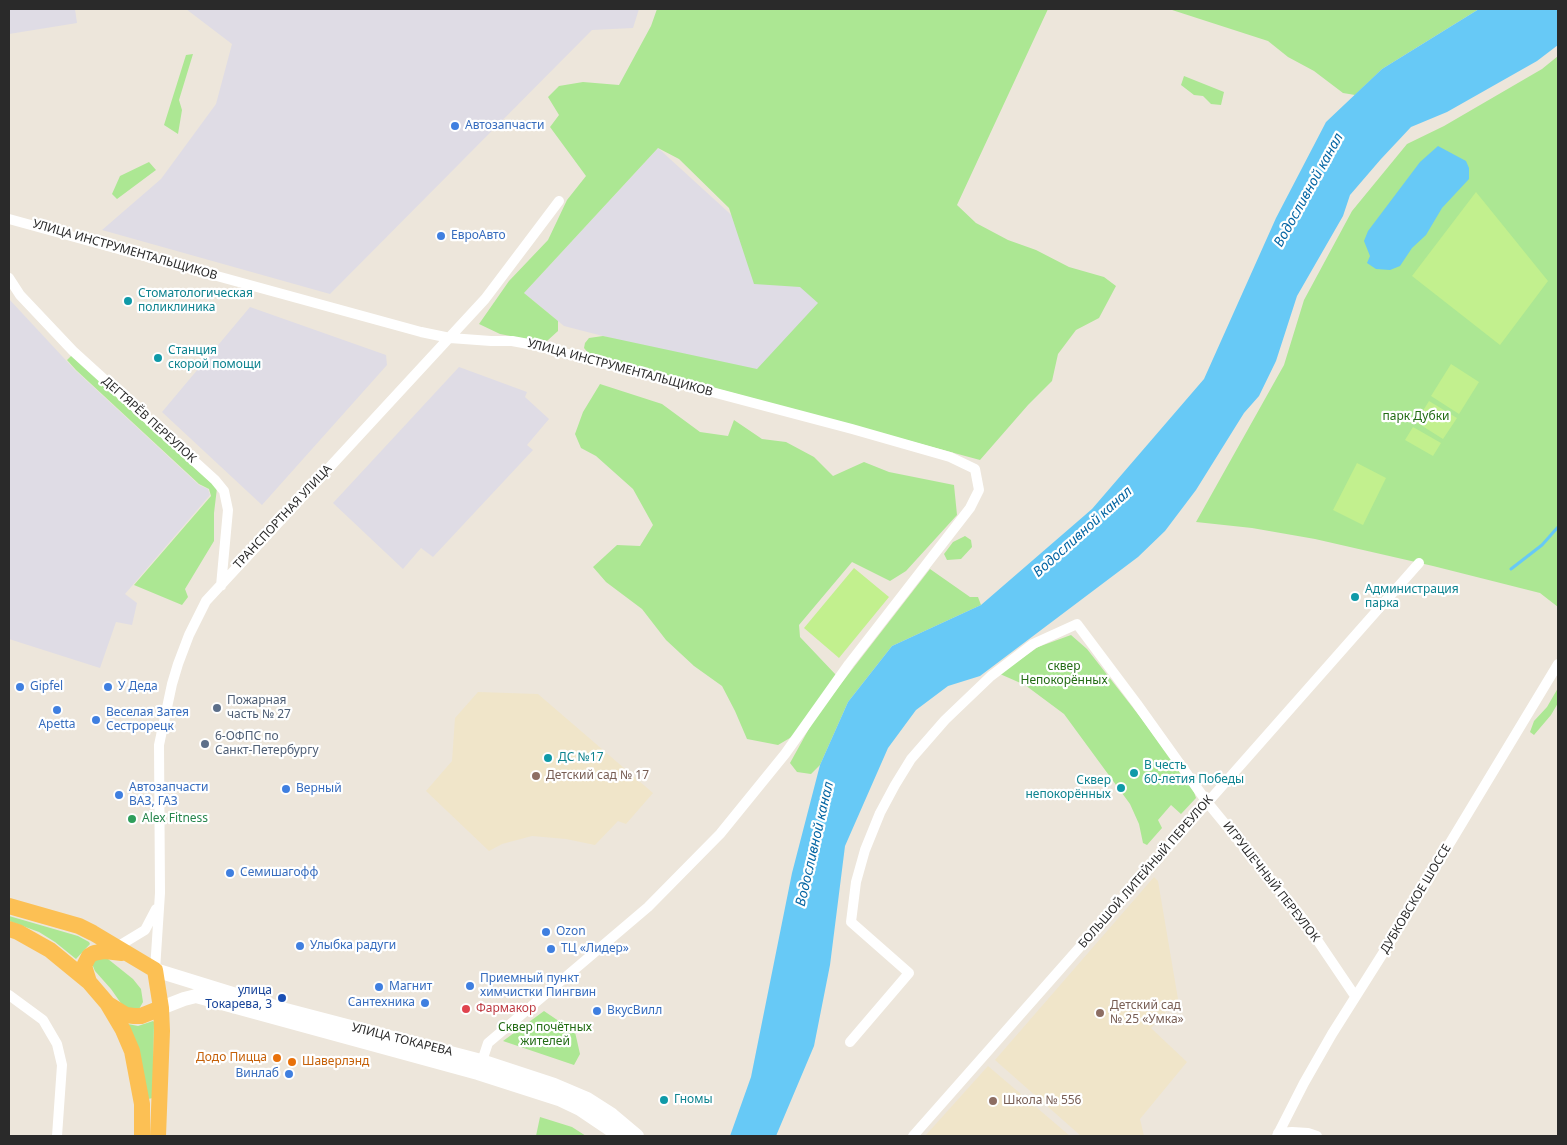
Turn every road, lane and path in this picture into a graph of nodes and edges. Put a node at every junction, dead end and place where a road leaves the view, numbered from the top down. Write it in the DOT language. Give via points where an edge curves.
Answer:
graph roads {
  1 [pos="560,201"];
  2 [pos="9,219"];
  3 [pos="9,278"];
  4 [pos="450,338"];
  5 [pos="1419,563"];
  6 [pos="220,586"];
  7 [pos="1558,664"];
  8 [pos="1207,802"];
  9 [pos="159,898"];
  10 [pos="9,906"];
  11 [pos="9,929"];
  12 [pos="122,950"];
  13 [pos="154,970"];
  14 [pos="88,982"];
  15 [pos="9,995"];
  16 [pos="1355,996"];
  17 [pos="107,1003"];
  18 [pos="161,1008"];
  19 [pos="850,1042"];
  20 [pos="480,1067"];
  21 [pos="1277,1135"];
  22 [pos="57,1136"];
  23 [pos="142,1136"];
  24 [pos="158,1136"];
  25 [pos="620,1136"];
  26 [pos="637,1136"];
  27 [pos="913,1136"];
  28 [pos="1317,1136"];
  1 -- 4 [label="street, ТРАНСПОРТНАЯ УЛИЦА" via="485,299"];
  2 -- 4 [label="street, УЛИЦА ИНСТРУМЕНТАЛЬЩИКОВ"];
  3 -- 6 [label="street, ДЕГТЯРЁВ ПЕРЕУЛОК" via="20,295 73,351 224,491 228,510"];
  4 -- 6 [label="street, ТРАНСПОРТНАЯ УЛИЦА"];
  4 -- 20 [label="street, УЛИЦА ИНСТРУМЕНТАЛЬЩИКОВ" via="534,345 950,457 975,469 979,490 970,508 849,664 785,754 720,834 648,907 488,1043"];
  5 -- 8 [label="street, БОЛЬШОЙ ЛИТЕЙНЫЙ ПЕРЕУЛОК"];
  6 -- 9 [label="street, ТРАНСПОРТНАЯ УЛИЦА" via="206,601 184,649 172,684 159,745"];
  7 -- 16 [label="street, ДУБКОВСКОЕ ШОССЕ"];
  8 -- 16 [label="street, ИГРУШЕЧНЫЙ ПЕРЕУЛОК" via="1303,919"];
  8 -- 19 [label="street, ИГРУШЕЧНЫЙ ПЕРЕУЛОК" via="1076,624 1033,644 944,720 910,759 880,813 856,882 851,922 909,973"];
  8 -- 27 [label="street, БОЛЬШОЙ ЛИТЕЙНЫЙ ПЕРЕУЛОК"];
  9 -- 12 [label="street, ТРАНСПОРТНАЯ УЛИЦА" via="145,930"];
  9 -- 13 [label="street, ТРАНСПОРТНАЯ УЛИЦА"];
  10 -- 12 [label="highway" via="79,926"];
  11 -- 14 [label="highway" via="50,950"];
  12 -- 13 [label="highway"];
  12 -- 14 [label="highway" via="89,956 84,969"];
  13 -- 18 [label="highway"];
  13 -- 20 [label="main road, УЛИЦА ТОКАРЕВА"];
  14 -- 17 [label="highway"];
  15 -- 22 [label="street" via="42,1020 57,1044 62,1065"];
  16 -- 21 [label="street, ДУБКОВСКОЕ ШОССЕ"];
  17 -- 18 [label="highway" via="126,1015 134,1016"];
  17 -- 23 [label="highway" via="132,1051 142,1104"];
  18 -- 20 [label="main road, УЛИЦА ТОКАРЕВА" via="196,996"];
  18 -- 24 [label="highway"];
  20 -- 25 [label="main road, УЛИЦА ТОКАРЕВА" via="580,1109"];
  20 -- 26 [label="main road, УЛИЦА ТОКАРЕВА" via="554,1085 587,1099"];
  21 -- 28 [label="street" via="1292,1132"];
}
